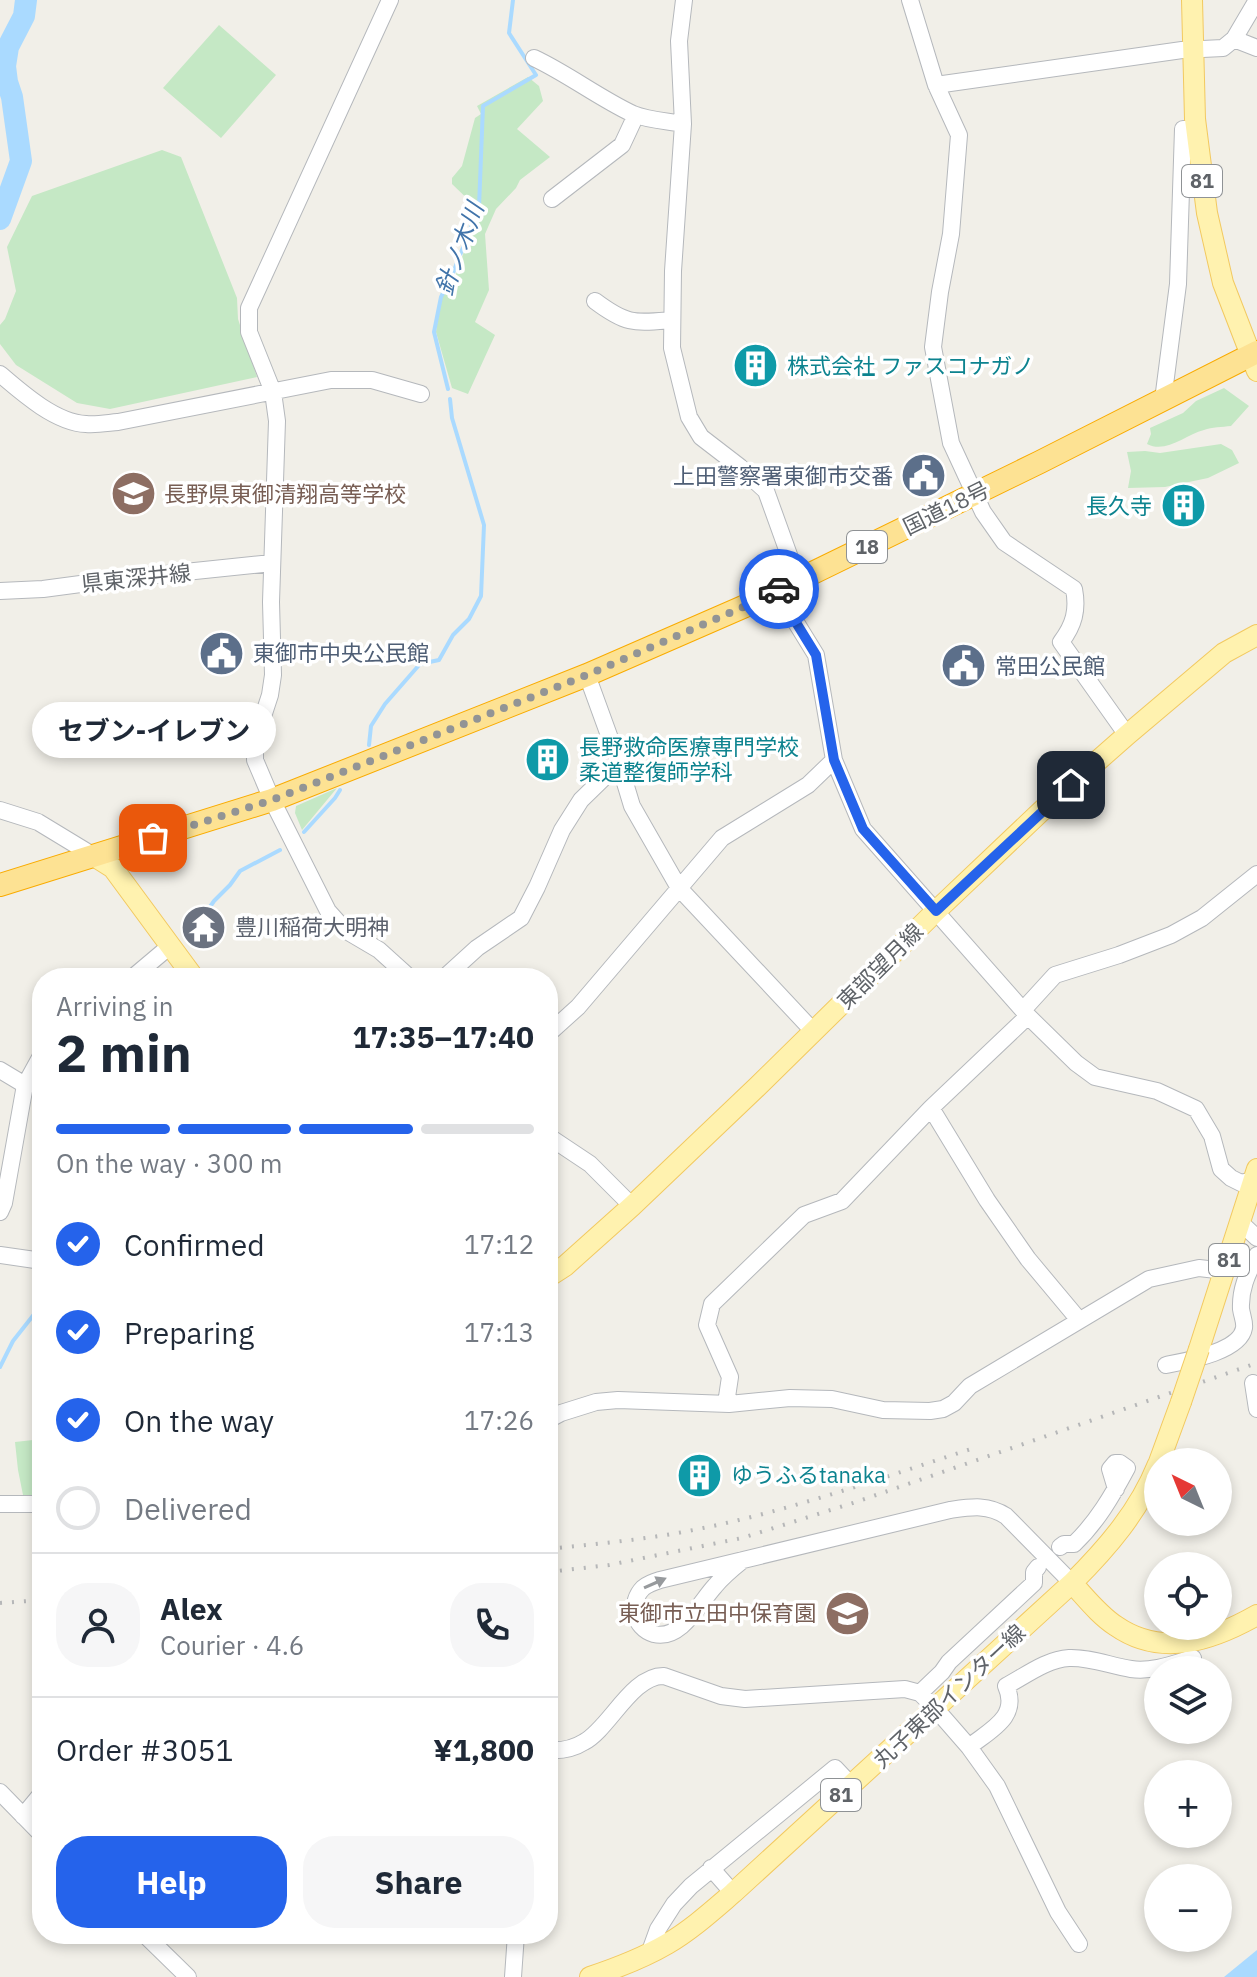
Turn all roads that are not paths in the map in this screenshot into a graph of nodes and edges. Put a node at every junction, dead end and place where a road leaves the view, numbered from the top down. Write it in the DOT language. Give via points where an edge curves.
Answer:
graph roads {
  1 [pos="390,0"];
  2 [pos="684,0"];
  3 [pos="910,0"];
  4 [pos="1192,0"];
  5 [pos="1257,0"];
  6 [pos="1234,39"];
  7 [pos="1257,48"];
  8 [pos="1194,51"];
  9 [pos="534,58"];
  10 [pos="936,85"];
  11 [pos="636,115"];
  12 [pos="683,124"];
  13 [pos="1197,129"];
  14 [pos="1202,184"];
  15 [pos="1181,187"];
  16 [pos="552,199"];
  17 [pos="595,301"];
  18 [pos="672,320"];
  19 [pos="1255,359"];
  20 [pos="0,374"];
  21 [pos="273,392"];
  22 [pos="421,394"];
  23 [pos="1163,400"];
  24 [pos="975,494"];
  25 [pos="272,563"];
  26 [pos="789,585"];
  27 [pos="0,591"];
  28 [pos="1257,635"];
  29 [pos="587,675"];
  30 [pos="1127,735"];
  31 [pos="834,760"];
  32 [pos="619,763"];
  33 [pos="272,800"];
  34 [pos="0,810"];
  35 [pos="94,856"];
  36 [pos="1257,874"];
  37 [pos="0,885"];
  38 [pos="679,888"];
  39 [pos="936,911"];
  40 [pos="170,946"];
  41 [pos="144,968"];
  42 [pos="186,968"];
  43 [pos="399,968"];
  44 [pos="455,968"];
  45 [pos="1026,1013"];
  46 [pos="558,1025"];
  47 [pos="814,1032"];
  48 [pos="0,1070"];
  49 [pos="32,1072"];
  50 [pos="25,1085"];
  51 [pos="931,1108"];
  52 [pos="558,1145"];
  53 [pos="1256,1176"];
  54 [pos="632,1206"];
  55 [pos="0,1212"];
  56 [pos="1241,1223"];
  57 [pos="1257,1238"];
  58 [pos="0,1255"];
  59 [pos="1257,1255"];
  60 [pos="32,1260"];
  61 [pos="558,1271"];
  62 [pos="1225,1271"];
  63 [pos="1079,1320"];
  64 [pos="1166,1365"];
  65 [pos="1253,1383"];
  66 [pos="729,1404"];
  67 [pos="1257,1409"];
  68 [pos="558,1415"];
  69 [pos="1164,1448"];
  70 [pos="1116,1489"];
  71 [pos="1144,1495"];
  72 [pos="0,1504"];
  73 [pos="32,1504"];
  74 [pos="1060,1547"];
  75 [pos="1038,1567"];
  76 [pos="714,1575"];
  77 [pos="1072,1583"];
  78 [pos="1257,1615"];
  79 [pos="1144,1670"];
  80 [pos="920,1693"];
  81 [pos="935,1708"];
  82 [pos="969,1747"];
  83 [pos="558,1751"];
  84 [pos="851,1785"];
  85 [pos="0,1792"];
  86 [pos="32,1805"];
  87 [pos="23,1816"];
  88 [pos="32,1825"];
  89 [pos="711,1868"];
  90 [pos="733,1893"];
  91 [pos="674,1904"];
  92 [pos="695,1925"];
  93 [pos="154,1944"];
  94 [pos="515,1944"];
  95 [pos="1079,1944"];
  96 [pos="649,1954"];
  97 [pos="188,1977"];
  98 [pos="513,1977"];
  99 [pos="590,1977"];
  1 -- 21 [label="street" via="249,308 249,332"];
  2 -- 12 [label="street" via="679,41"];
  3 -- 10 [label="street"];
  4 -- 8 [label="main road, 81"];
  5 -- 6 [label="street"];
  6 -- 7 [label="street"];
  6 -- 8 [label="street" via="1223,48"];
  8 -- 10 [label="street"];
  8 -- 13 [label="main road, 81"];
  9 -- 11 [label="street"];
  10 -- 24 [label="street" via="959,135 951,234 933,347 951,443"];
  11 -- 12 [label="street"];
  11 -- 16 [label="street" via="622,145"];
  12 -- 18 [label="street"];
  13 -- 14 [label="main road, 81"];
  13 -- 15 [label="street" via="1183,129"];
  14 -- 15 [label="street"];
  14 -- 19 [label="main road, 81" via="1217,263"];
  15 -- 23 [label="street" via="1178,284"];
  17 -- 18 [label="street" via="614,316 636,323"];
  18 -- 26 [label="street" via="672,348 689,417 701,437 766,491"];
  19 -- 23 [label="highway, 国道18号 / 18"];
  20 -- 21 [label="street" via="65,420 85,424"];
  21 -- 22 [label="street" via="331,380 372,380"];
  21 -- 25 [label="street" via="277,421"];
  23 -- 24 [label="highway, 国道18号 / 18"];
  24 -- 26 [label="highway, 国道18号 / 18"];
  24 -- 30 [label="street" via="1004,542 1074,589 1073,622 1061,642"];
  25 -- 27 [label="street, 県東深井線"];
  25 -- 33 [label="street" via="273,675 254,751"];
  26 -- 29 [label="highway, 国道18号 / 18"];
  26 -- 31 [label="street" via="792,616 816,655"];
  28 -- 30 [label="main road, 東部望月線" via="1224,653"];
  29 -- 32 [label="street"];
  29 -- 33 [label="highway, 国道18号 / 18"];
  30 -- 39 [label="main road, 東部望月線"];
  31 -- 38 [label="street" via="808,785 722,838"];
  31 -- 39 [label="street" via="863,829"];
  32 -- 38 [label="street" via="632,806"];
  32 -- 44 [label="street" via="581,800 562,830 521,918"];
  33 -- 35 [label="highway, 国道18号 / 18"];
  33 -- 43 [label="street" via="328,911 345,930"];
  34 -- 35 [label="street" via="38,822"];
  35 -- 37 [label="highway, 国道18号 / 18"];
  35 -- 40 [label="main road" via="113,868"];
  36 -- 45 [label="street" via="1202,918 1171,935 1055,975"];
  38 -- 46 [label="street"];
  38 -- 47 [label="street"];
  39 -- 45 [label="street"];
  39 -- 47 [label="main road, 東部望月線"];
  40 -- 41 [label="street"];
  40 -- 42 [label="main road"];
  45 -- 51 [label="street"];
  45 -- 53 [label="street" via="1095,1077 1157,1091 1196,1109 1225,1174 1241,1183"];
  47 -- 54 [label="main road, 東部望月線"];
  48 -- 50 [label="street"];
  49 -- 50 [label="street"];
  50 -- 55 [label="street"];
  51 -- 63 [label="street" via="1028,1259"];
  51 -- 66 [label="street" via="842,1201 804,1215 712,1304 707,1325 730,1377"];
  52 -- 54 [label="street" via="590,1164"];
  53 -- 56 [label="main road, 丸子東部インター線 / 81"];
  54 -- 61 [label="main road, 東部望月線"];
  56 -- 57 [label="street"];
  56 -- 62 [label="main road, 丸子東部インター線 / 81"];
  58 -- 60 [label="street"];
  59 -- 64 [label="street" via="1243,1285 1240,1337 1216,1352"];
  62 -- 63 [label="street" via="1199,1268 1149,1279"];
  62 -- 69 [label="main road, 丸子東部インター線 / 81, bridge"];
  63 -- 66 [label="street" via="970,1386 943,1409 883,1410 832,1399 790,1398"];
  65 -- 67 [label="street"];
  66 -- 68 [label="street" via="618,1400"];
  70 -- 74 [label="street" via="1086,1533"];
  71 -- 77 [label="main road, 丸子東部インター線 / 81" via="1105,1549"];
  72 -- 73 [label="street"];
  75 -- 80 [label="street" via="1034,1583"];
  76 -- 76 [label="street, one-way" via="675,1631 654,1634 640,1626 635,1604 650,1583"];
  76 -- 77 [label="street" via="743,1560 982,1507 1013,1521"];
  77 -- 78 [label="main road" via="1117,1627 1166,1644 1212,1637"];
  77 -- 81 [label="main road, 丸子東部インター線 / 81"];
  79 -- 82 [label="street" via="1069,1658 1049,1664 1006,1686 1011,1701 1007,1715"];
  80 -- 81 [label="street"];
  80 -- 83 [label="street" via="905,1689 745,1699 655,1675 587,1741"];
  81 -- 82 [label="street"];
  81 -- 84 [label="main road, 丸子東部インター線 / 81"];
  82 -- 95 [label="street" via="997,1786"];
  84 -- 89 [label="street" via="835,1768"];
  84 -- 90 [label="main road, 丸子東部インター線 / 81"];
  85 -- 87 [label="street"];
  86 -- 87 [label="street"];
  87 -- 88 [label="street"];
  89 -- 90 [label="street"];
  89 -- 91 [label="street"];
  90 -- 92 [label="main road, 丸子東部インター線 / 81"];
  91 -- 92 [label="street"];
  91 -- 96 [label="street"];
  92 -- 96 [label="main road, 丸子東部インター線 / 81"];
  93 -- 97 [label="street"];
  94 -- 98 [label="street"];
  96 -- 99 [label="main road, 丸子東部インター線 / 81"];
}
